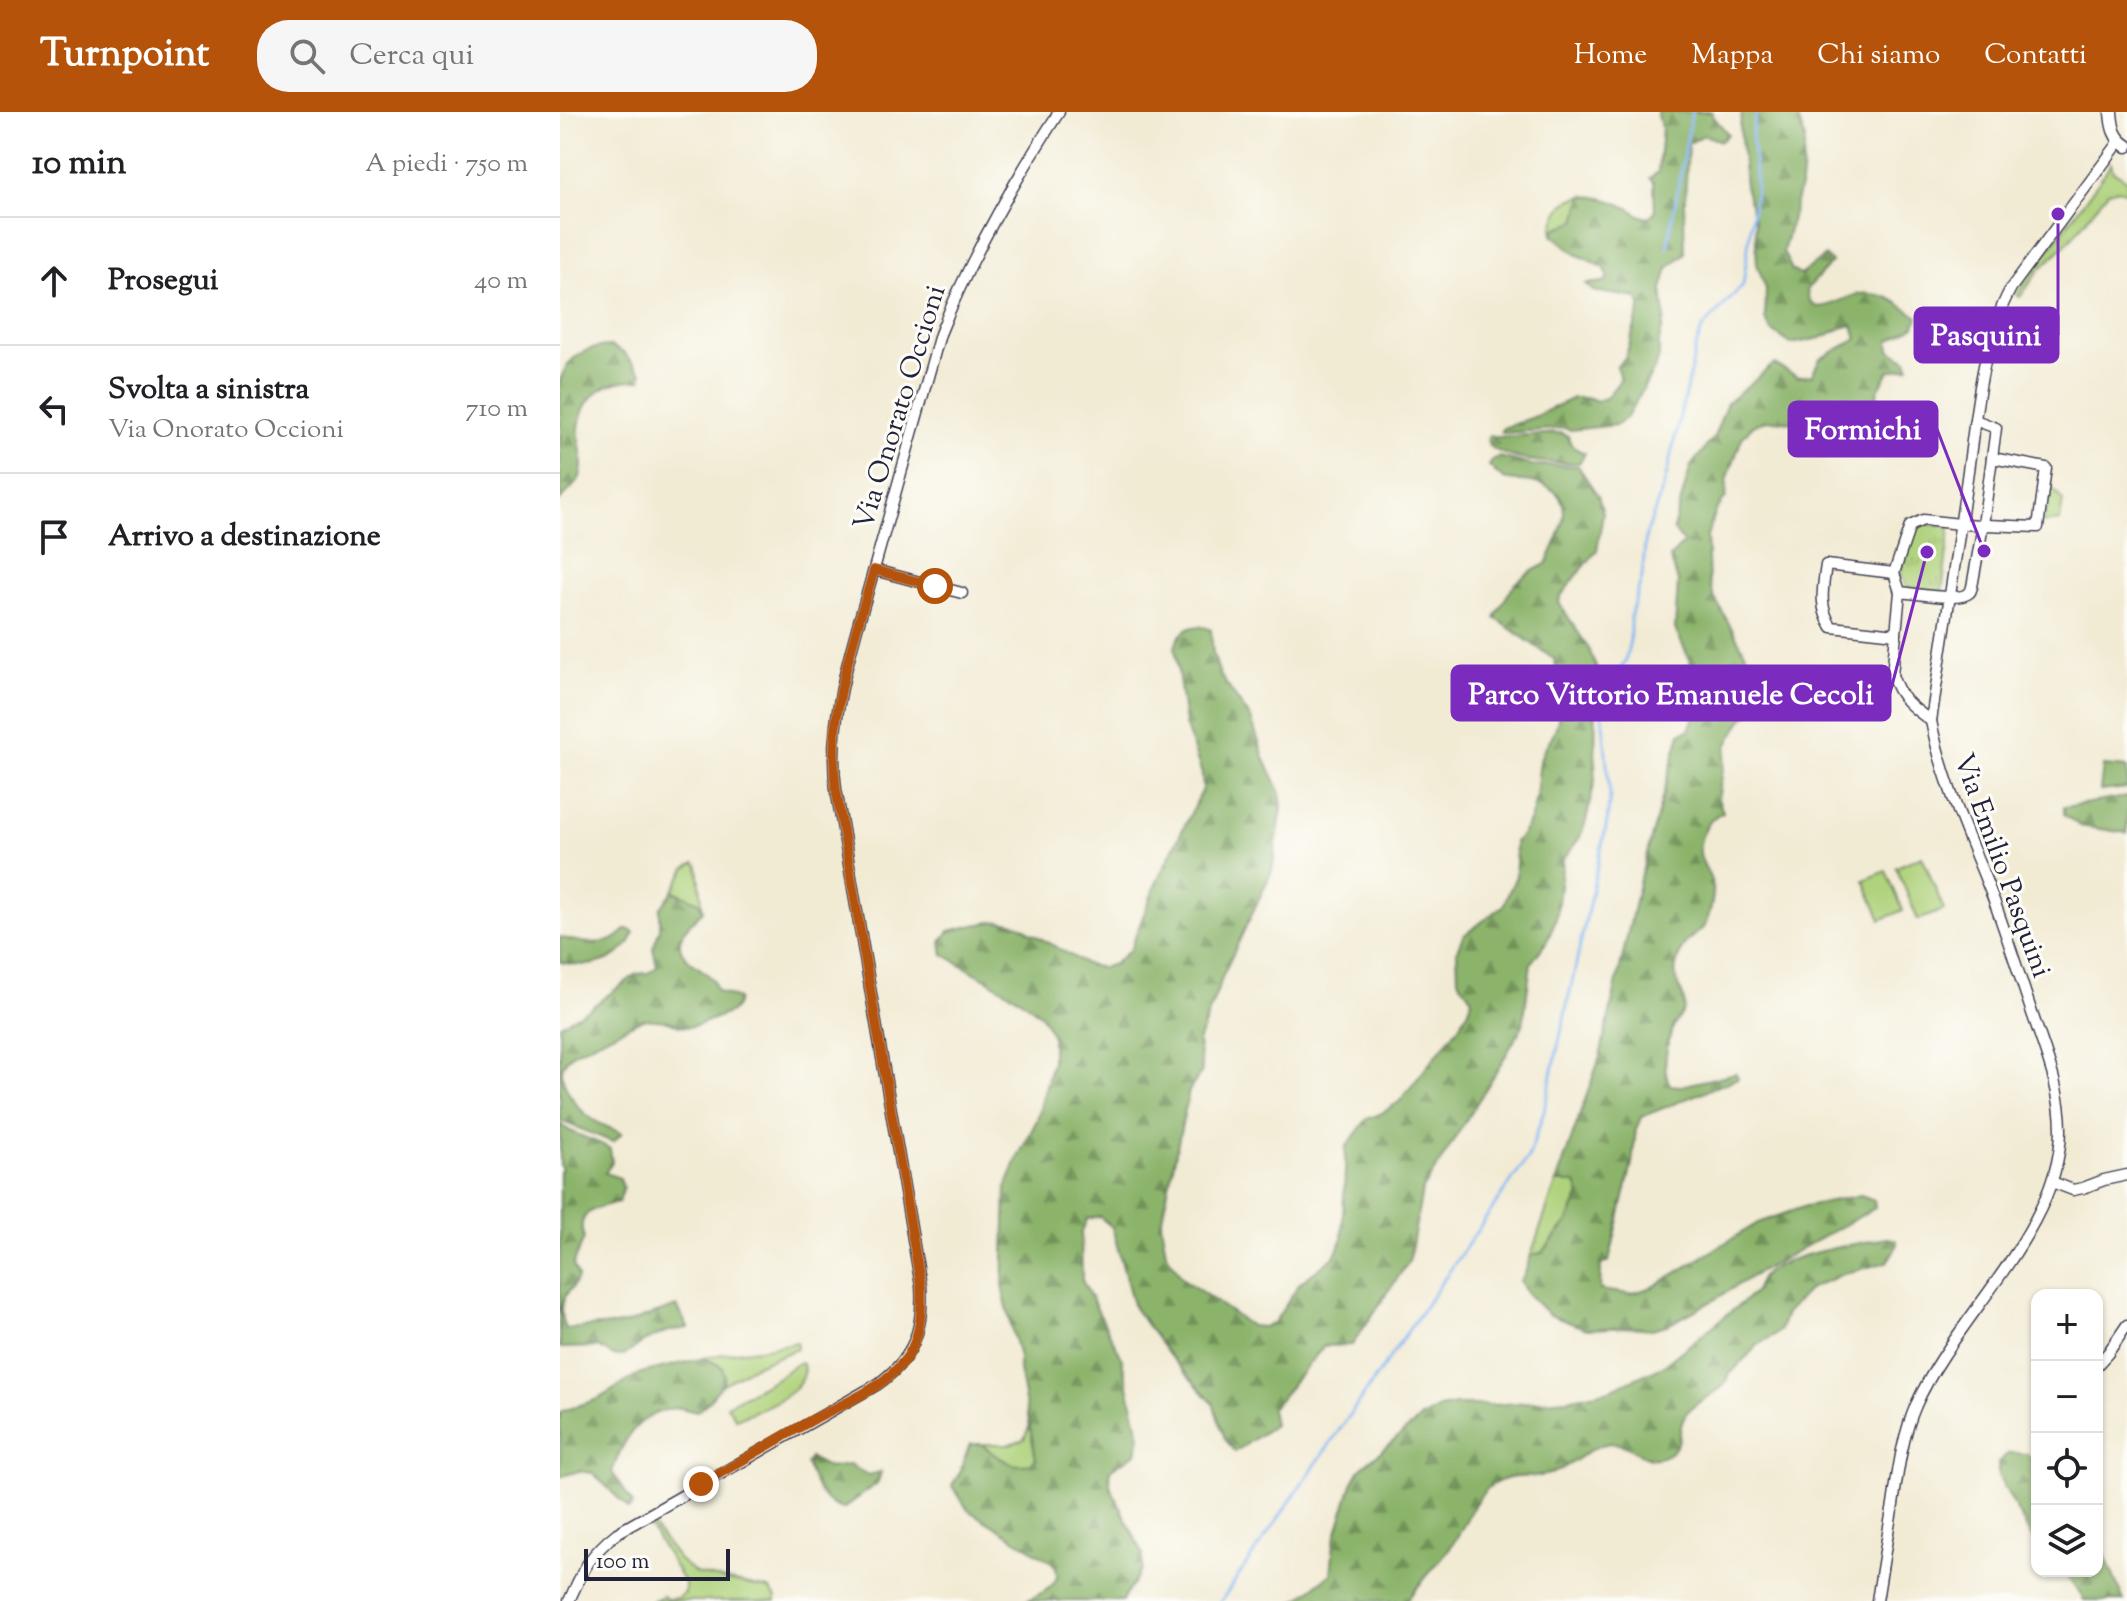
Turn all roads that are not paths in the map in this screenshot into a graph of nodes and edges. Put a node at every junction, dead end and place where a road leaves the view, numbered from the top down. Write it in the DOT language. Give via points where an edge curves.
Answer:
graph roads {
  1 [pos="1059,112"];
  2 [pos="2111,112"];
  3 [pos="2124,144"];
  4 [pos="1975,420"];
  5 [pos="1992,458"];
  6 [pos="1960,524"];
  7 [pos="1983,525"];
  8 [pos="874,570"];
  9 [pos="1894,573"];
  10 [pos="1900,592"];
  11 [pos="962,593"];
  12 [pos="1949,597"];
  13 [pos="1896,634"];
  14 [pos="1931,721"];
  15 [pos="2127,1175"];
  16 [pos="2052,1182"];
  17 [pos="2127,1325"];
  18 [pos="2101,1361"];
  19 [pos="569,1601"];
  20 [pos="1877,1601"];
  1 -- 8 [label="street, Via Onorato Occioni" via="957,291 940,334"];
  2 -- 3 [label="street"];
  3 -- 4 [label="street, Via Emilio Pasquini" via="2110,152 2011,288 1992,336"];
  4 -- 5 [label="street" via="1996,428"];
  4 -- 6 [label="street, Via Emilio Pasquini"];
  5 -- 7 [label="street"];
  5 -- 7 [label="street" via="2046,468 2044,483 2038,527"];
  6 -- 7 [label="street"];
  6 -- 9 [label="street" via="1923,520 1910,526"];
  6 -- 12 [label="street, Via Emilio Pasquini"];
  7 -- 12 [label="street" via="1970,593"];
  8 -- 11 [label="street"];
  8 -- 19 [label="street, Via Onorato Occioni" via="839,701 834,768 921,1286 916,1339 906,1358 878,1384 617,1533 592,1556"];
  9 -- 10 [label="street"];
  9 -- 13 [label="street" via="1826,565 1822,595 1832,627"];
  10 -- 12 [label="street"];
  10 -- 13 [label="street"];
  12 -- 14 [label="street, Via Emilio Pasquini"];
  13 -- 14 [label="street" via="1896,687 1907,704"];
  14 -- 16 [label="street, Via Emilio Pasquini" via="1954,803 1993,899 2056,1085 2061,1130"];
  15 -- 16 [label="street" via="2073,1190"];
  16 -- 20 [label="street, Via Emilio Pasquini" via="2032,1225 1933,1372 1916,1406 1902,1451"];
  17 -- 18 [label="street"];
}
